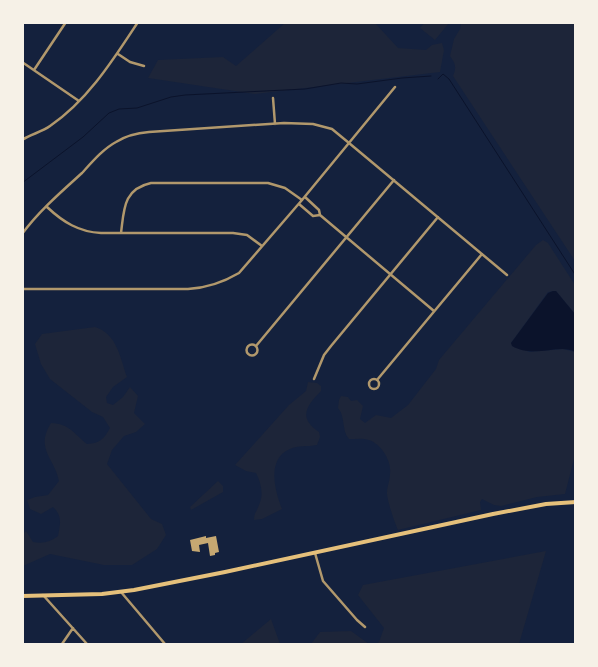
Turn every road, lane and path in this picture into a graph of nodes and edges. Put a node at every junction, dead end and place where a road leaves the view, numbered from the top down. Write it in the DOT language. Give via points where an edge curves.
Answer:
graph roads {
  1 [pos="66,22"];
  2 [pos="138,22"];
  3 [pos="118,54"];
  4 [pos="22,62"];
  5 [pos="144,66"];
  6 [pos="34,70"];
  7 [pos="396,87"];
  8 [pos="273,98"];
  9 [pos="79,101"];
  10 [pos="275,124"];
  11 [pos="22,140"];
  12 [pos="349,143"];
  13 [pos="394,180"];
  14 [pos="304,199"];
  15 [pos="299,204"];
  16 [pos="47,207"];
  17 [pos="320,216"];
  18 [pos="438,217"];
  19 [pos="121,233"];
  20 [pos="22,234"];
  21 [pos="346,238"];
  22 [pos="262,246"];
  23 [pos="482,254"];
  24 [pos="390,274"];
  25 [pos="507,275"];
  26 [pos="22,289"];
  27 [pos="434,311"];
  28 [pos="256,346"];
  29 [pos="314,379"];
  30 [pos="377,380"];
  31 [pos="576,502"];
  32 [pos="315,553"];
  33 [pos="121,592"];
  34 [pos="22,596"];
  35 [pos="43,596"];
  36 [pos="366,627"];
  37 [pos="73,628"];
  38 [pos="62,644"];
  39 [pos="87,644"];
  40 [pos="165,644"];
  1 -- 6 [label="street"];
  2 -- 3 [label="street"];
  3 -- 5 [label="street"];
  3 -- 9 [label="street"];
  4 -- 6 [label="street"];
  6 -- 9 [label="street"];
  7 -- 12 [label="street"];
  8 -- 10 [label="street"];
  9 -- 11 [label="street" via="51,125"];
  10 -- 12 [label="street" via="313,124 332,130"];
  10 -- 16 [label="street" via="131,134 112,144"];
  12 -- 13 [label="street"];
  12 -- 14 [label="street"];
  13 -- 18 [label="street"];
  13 -- 21 [label="street"];
  14 -- 15 [label="street"];
  14 -- 17 [label="street" via="319,210"];
  14 -- 19 [label="street" via="268,183 151,183 137,189 128,199"];
  15 -- 17 [label="street" via="313,216"];
  15 -- 22 [label="street"];
  16 -- 19 [label="street" via="63,221 80,229"];
  16 -- 20 [label="street"];
  17 -- 21 [label="street"];
  18 -- 23 [label="street"];
  18 -- 24 [label="street"];
  19 -- 22 [label="street" via="240,233"];
  21 -- 24 [label="street"];
  21 -- 28 [label="street"];
  22 -- 26 [label="street" via="239,273 213,286 188,290"];
  23 -- 25 [label="street"];
  23 -- 27 [label="street"];
  24 -- 27 [label="street"];
  24 -- 29 [label="street" via="326,352"];
  27 -- 30 [label="street"];
  28 -- 28 [label="street" via="249,346 248,354 256,354"];
  30 -- 30 [label="street" via="370,380 371,388 378,386"];
  31 -- 32 [label="main road" via="493,514"];
  32 -- 33 [label="main road"];
  32 -- 36 [label="street" via="323,581"];
  33 -- 35 [label="main road"];
  33 -- 40 [label="street"];
  34 -- 35 [label="main road"];
  35 -- 37 [label="street"];
  37 -- 38 [label="street"];
  37 -- 39 [label="street"];
}
